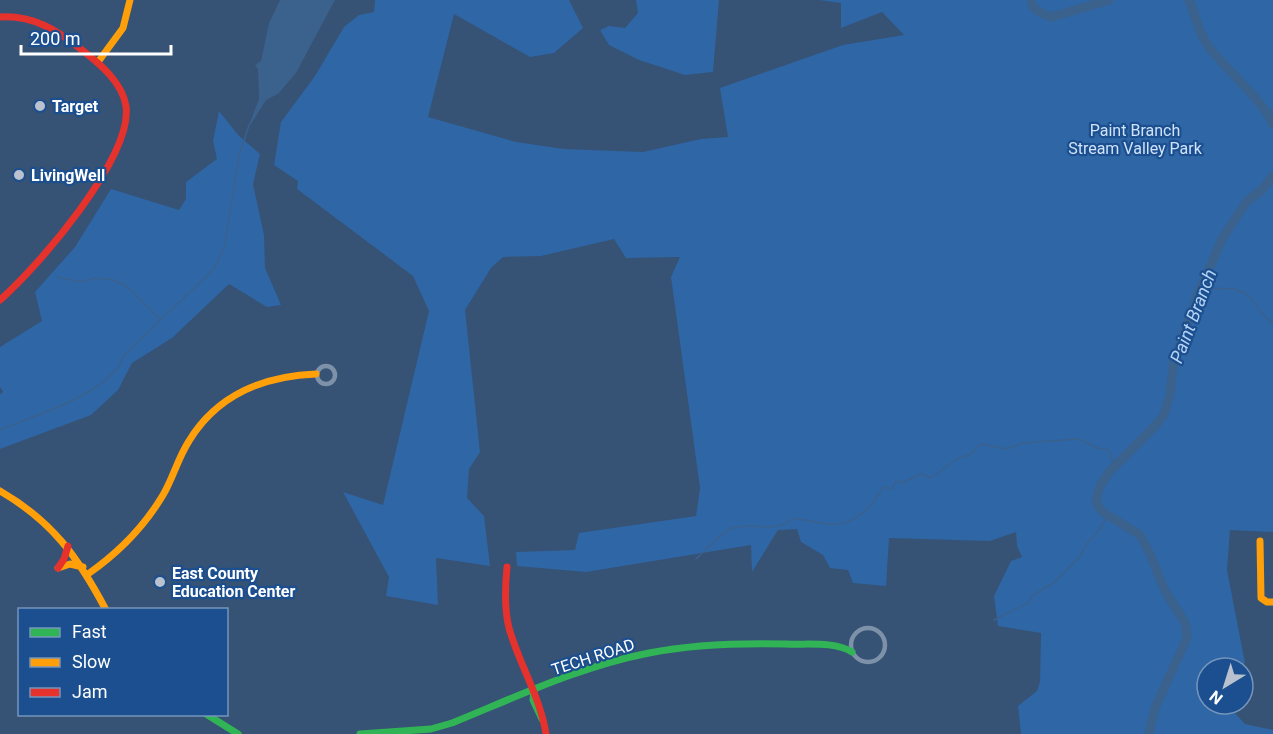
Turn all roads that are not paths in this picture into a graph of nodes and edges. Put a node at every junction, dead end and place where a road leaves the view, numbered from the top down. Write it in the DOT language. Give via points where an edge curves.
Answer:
graph roads {
  1 [pos="130,0"];
  2 [pos="0,17"];
  3 [pos="98,62"];
  4 [pos="0,300"];
  5 [pos="316,374"];
  6 [pos="0,491"];
  7 [pos="1260,541"];
  8 [pos="68,546"];
  9 [pos="83,567"];
  10 [pos="507,567"];
  11 [pos="88,574"];
  12 [pos="1273,602"];
  13 [pos="105,608"];
  14 [pos="852,638"];
  15 [pos="842,646"];
  16 [pos="852,652"];
  17 [pos="534,691"];
  18 [pos="209,716"];
  19 [pos="238,734"];
  20 [pos="360,734"];
  21 [pos="546,734"];
  1 -- 3 [label="street" via="123,28"];
  2 -- 3 [label="street" via="19,16 45,24"];
  3 -- 4 [label="street" via="123,96 127,115 123,138 59,240"];
  5 -- 5 [label="street" via="325,385 331,384 335,376 327,366"];
  5 -- 11 [label="street" via="261,381 215,409 189,441 150,514 118,551"];
  6 -- 8 [label="street" via="25,505"];
  7 -- 12 [label="street" via="1261,598"];
  8 -- 9 [label="street"];
  8 -- 9 [label="street" via="58,568 70,564"];
  9 -- 11 [label="street"];
  10 -- 17 [label="street" via="505,599 509,627"];
  11 -- 13 [label="street"];
  14 -- 15 [label="street"];
  14 -- 16 [label="street"];
  14 -- 16 [label="street" via="869,628 881,633 886,646 882,656 873,662 860,661"];
  15 -- 16 [label="street"];
  15 -- 17 [label="street, TECH ROAD" via="676,648 607,664"];
  17 -- 20 [label="street, TECH ROAD" via="430,729"];
  17 -- 21 [label="street" via="533,700 544,720"];
  18 -- 19 [label="street"];
}
